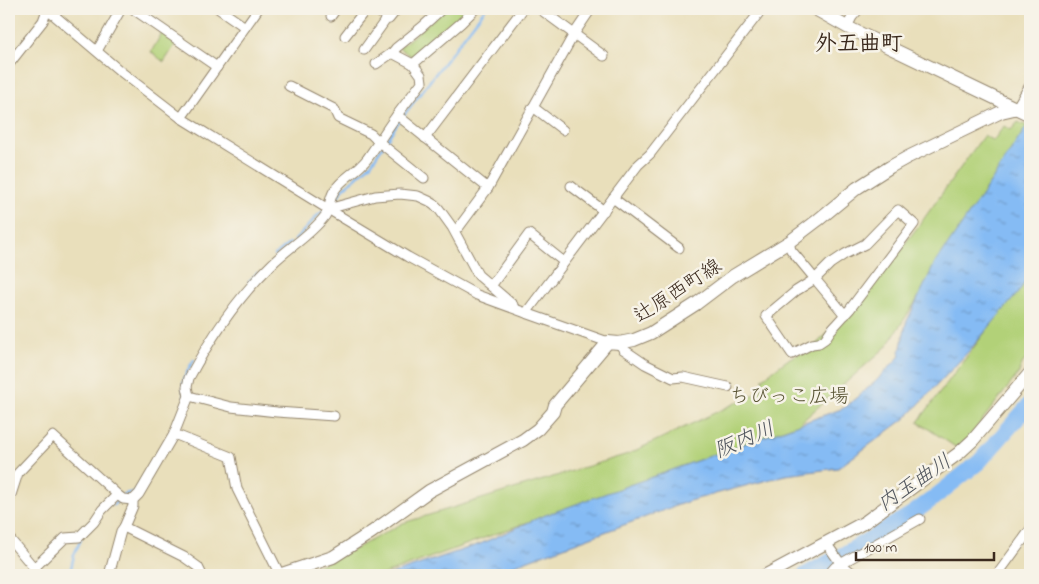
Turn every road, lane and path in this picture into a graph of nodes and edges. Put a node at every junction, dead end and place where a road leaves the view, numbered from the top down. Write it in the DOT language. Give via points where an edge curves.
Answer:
graph roads {
  1 [pos="46,9"];
  2 [pos="121,9"];
  3 [pos="133,9"];
  4 [pos="219,9"];
  5 [pos="258,9"];
  6 [pos="366,9"];
  7 [pos="375,9"];
  8 [pos="397,9"];
  9 [pos="442,9"];
  10 [pos="475,9"];
  11 [pos="523,9"];
  12 [pos="540,9"];
  13 [pos="591,9"];
  14 [pos="762,9"];
  15 [pos="815,9"];
  16 [pos="859,9"];
  17 [pos="387,18"];
  18 [pos="245,26"];
  19 [pos="848,27"];
  20 [pos="574,34"];
  21 [pos="345,36"];
  22 [pos="364,50"];
  23 [pos="97,51"];
  24 [pos="392,53"];
  25 [pos="604,56"];
  26 [pos="9,64"];
  27 [pos="376,64"];
  28 [pos="413,64"];
  29 [pos="217,67"];
  30 [pos="289,86"];
  31 [pos="1030,88"];
  32 [pos="534,107"];
  33 [pos="1018,108"];
  34 [pos="1030,115"];
  35 [pos="181,118"];
  36 [pos="401,118"];
  37 [pos="563,130"];
  38 [pos="425,138"];
  39 [pos="382,145"];
  40 [pos="424,178"];
  41 [pos="571,186"];
  42 [pos="488,188"];
  43 [pos="613,198"];
  44 [pos="328,207"];
  45 [pos="604,210"];
  46 [pos="459,227"];
  47 [pos="789,242"];
  48 [pos="679,248"];
  49 [pos="564,262"];
  50 [pos="815,279"];
  51 [pos="491,286"];
  52 [pos="522,311"];
  53 [pos="845,315"];
  54 [pos="614,343"];
  55 [pos="1030,373"];
  56 [pos="728,387"];
  57 [pos="189,396"];
  58 [pos="334,416"];
  59 [pos="174,434"];
  60 [pos="123,498"];
  61 [pos="9,501"];
  62 [pos="920,519"];
  63 [pos="124,527"];
  64 [pos="1030,530"];
  65 [pos="9,538"];
  66 [pos="829,548"];
  67 [pos="841,564"];
  68 [pos="37,572"];
  69 [pos="109,575"];
  70 [pos="202,575"];
  71 [pos="280,575"];
  72 [pos="766,575"];
  73 [pos="828,575"];
  74 [pos="855,575"];
  75 [pos="997,575"];
  1 -- 23 [label="street"];
  1 -- 26 [label="street" via="43,21"];
  2 -- 23 [label="street"];
  3 -- 29 [label="street"];
  4 -- 18 [label="street"];
  5 -- 18 [label="street"];
  6 -- 21 [label="street"];
  7 -- 17 [label="street"];
  8 -- 17 [label="street" via="389,20"];
  9 -- 24 [label="street"];
  10 -- 28 [label="street"];
  11 -- 38 [label="street"];
  12 -- 20 [label="street"];
  13 -- 20 [label="street"];
  14 -- 43 [label="street"];
  15 -- 19 [label="main road"];
  16 -- 19 [label="street"];
  17 -- 22 [label="street"];
  18 -- 29 [label="street"];
  19 -- 33 [label="main road"];
  20 -- 25 [label="street"];
  20 -- 32 [label="street"];
  23 -- 35 [label="street"];
  24 -- 27 [label="street"];
  24 -- 28 [label="street"];
  28 -- 36 [label="street" via="422,82"];
  29 -- 35 [label="street"];
  30 -- 39 [label="street" via="334,109 338,118 371,134"];
  31 -- 33 [label="main road"];
  32 -- 37 [label="street"];
  32 -- 42 [label="street"];
  33 -- 34 [label="main road"];
  33 -- 47 [label="main road, 辻原西町線" via="1001,112 902,160 857,188"];
  35 -- 44 [label="street"];
  36 -- 38 [label="street"];
  36 -- 39 [label="street"];
  38 -- 42 [label="street"];
  39 -- 40 [label="street"];
  39 -- 44 [label="street" via="337,187"];
  41 -- 45 [label="street"];
  42 -- 46 [label="street"];
  43 -- 45 [label="street"];
  43 -- 48 [label="street"];
  44 -- 51 [label="street" via="375,196 400,194 424,198 439,209 478,275"];
  44 -- 52 [label="street" via="477,295"];
  44 -- 57 [label="street" via="305,238 273,263 222,323 189,378"];
  45 -- 49 [label="street"];
  47 -- 50 [label="street" via="791,250"];
  47 -- 54 [label="main road, 辻原西町線" via="651,333"];
  49 -- 51 [label="street" via="529,234"];
  49 -- 52 [label="street"];
  50 -- 53 [label="street"];
  50 -- 53 [label="street" via="766,316 792,354 825,339"];
  50 -- 53 [label="street" via="830,264 865,244 898,210 914,224"];
  51 -- 52 [label="street"];
  52 -- 54 [label="street"];
  54 -- 56 [label="street" via="673,378 683,377"];
  54 -- 71 [label="main road" via="555,405 543,423 523,440 429,492 333,557"];
  55 -- 66 [label="main road" via="959,453"];
  57 -- 58 [label="street" via="231,407"];
  57 -- 59 [label="street"];
  59 -- 60 [label="street" via="139,494"];
  59 -- 71 [label="street" via="231,457 237,489"];
  60 -- 61 [label="street" via="53,436 18,473"];
  60 -- 63 [label="street" via="133,506"];
  60 -- 68 [label="street" via="102,510 79,538 65,538"];
  62 -- 67 [label="street"];
  63 -- 69 [label="street"];
  63 -- 70 [label="street" via="184,557"];
  64 -- 75 [label="street"];
  65 -- 68 [label="street"];
  66 -- 67 [label="street"];
  66 -- 72 [label="main road"];
  67 -- 73 [label="street"];
  67 -- 74 [label="street"];
}
